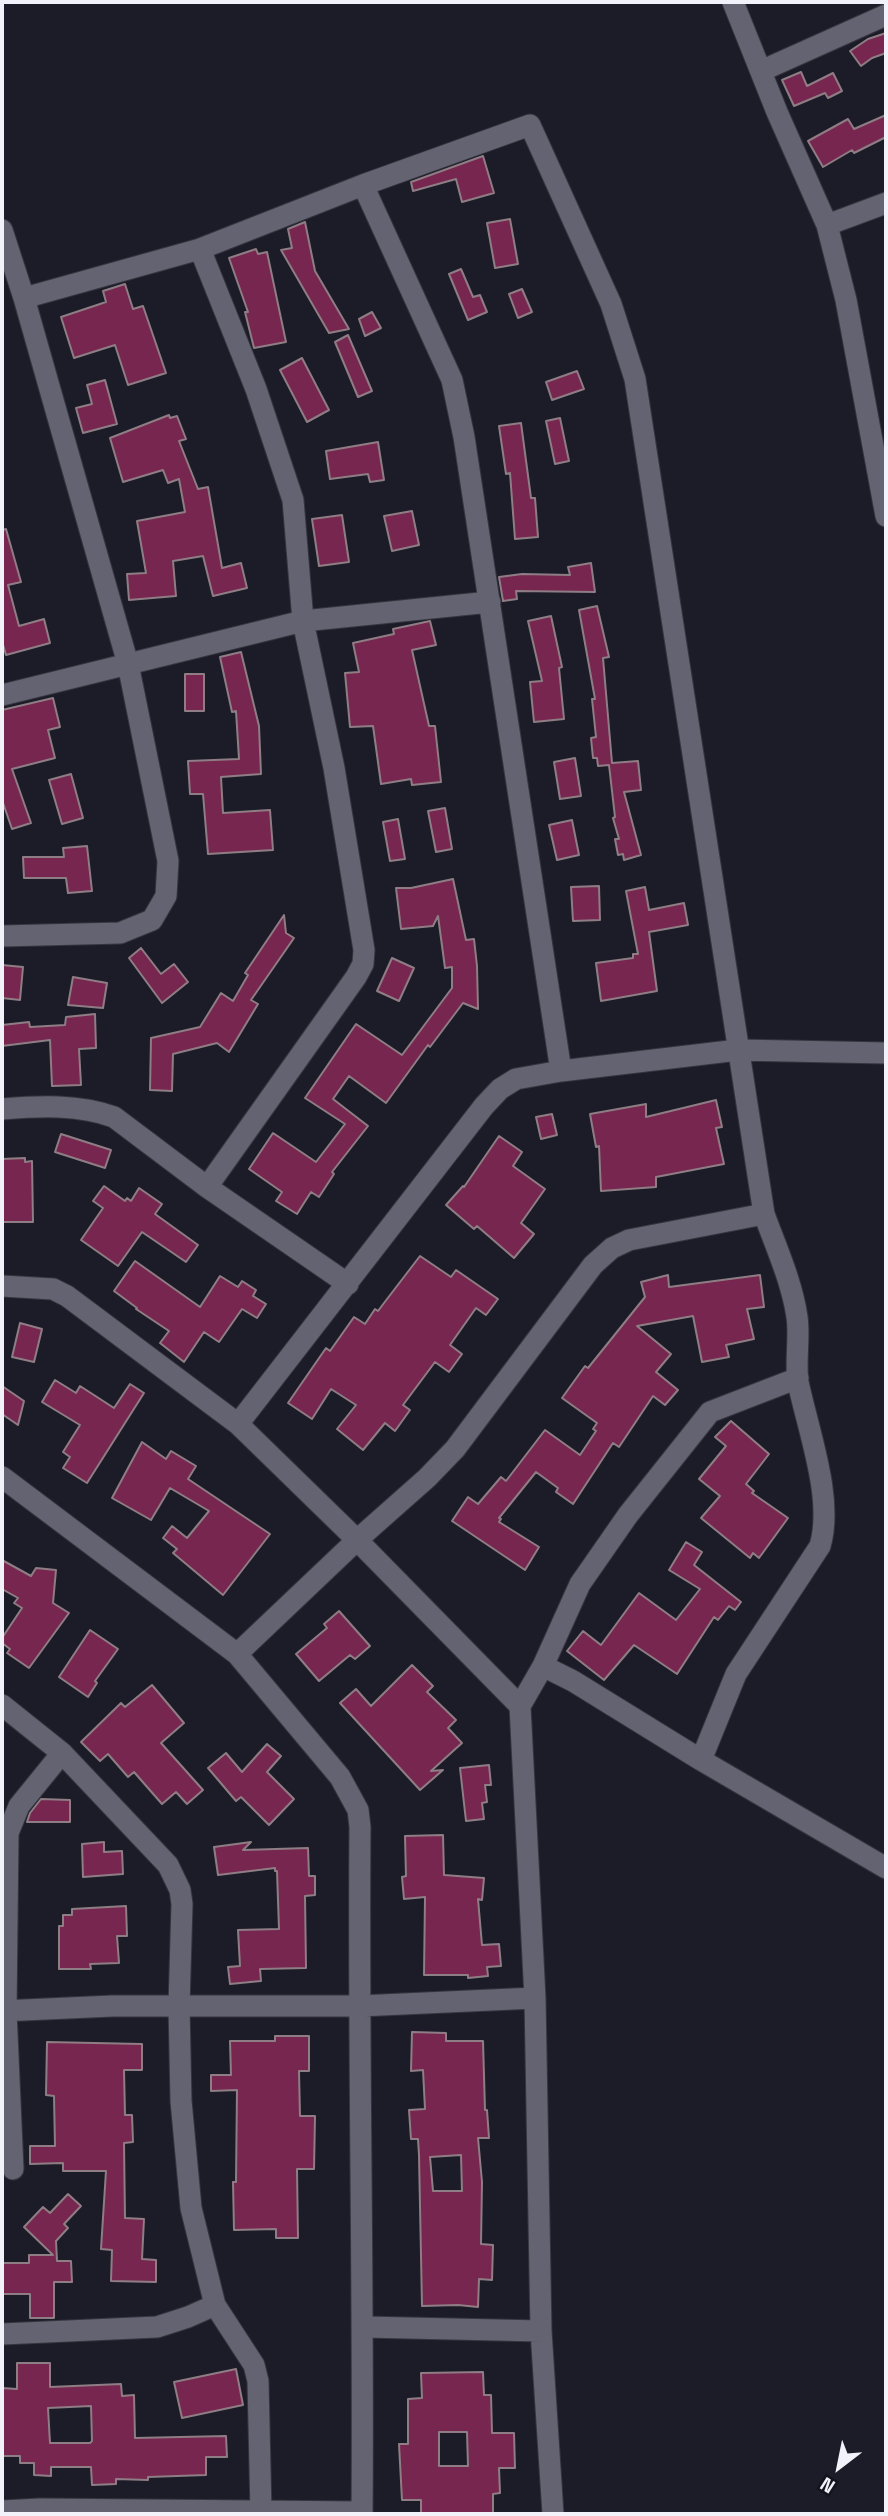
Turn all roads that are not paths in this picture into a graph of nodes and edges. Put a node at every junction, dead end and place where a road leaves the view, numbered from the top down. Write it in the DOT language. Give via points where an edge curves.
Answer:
graph roads {
  1 [pos="733,2"];
  2 [pos="886,15"];
  3 [pos="761,71"];
  4 [pos="363,185"];
  5 [pos="886,202"];
  6 [pos="827,225"];
  7 [pos="2,230"];
  8 [pos="200,249"];
  9 [pos="24,298"];
  10 [pos="886,516"];
  11 [pos="490,602"];
  12 [pos="303,621"];
  13 [pos="128,664"];
  14 [pos="2,695"];
  15 [pos="3,933"];
  16 [pos="738,1050"];
  17 [pos="886,1053"];
  18 [pos="561,1071"];
  19 [pos="2,1109"];
  20 [pos="207,1187"];
  21 [pos="764,1214"];
  22 [pos="348,1284"];
  23 [pos="2,1286"];
  24 [pos="798,1378"];
  25 [pos="238,1424"];
  26 [pos="2,1477"];
  27 [pos="357,1540"];
  28 [pos="237,1654"];
  29 [pos="543,1666"];
  30 [pos="2,1705"];
  31 [pos="520,1706"];
  32 [pos="62,1753"];
  33 [pos="701,1760"];
  34 [pos="886,1868"];
  35 [pos="535,1998"];
  36 [pos="179,2006"];
  37 [pos="359,2006"];
  38 [pos="4,2011"];
  39 [pos="13,2169"];
  40 [pos="215,2305"];
  41 [pos="364,2327"];
  42 [pos="541,2331"];
  43 [pos="2,2334"];
  44 [pos="2,2511"];
  45 [pos="261,2512"];
  46 [pos="362,2513"];
  47 [pos="553,2514"];
  1 -- 3 [label="street"];
  2 -- 3 [label="street"];
  3 -- 6 [label="street"];
  4 -- 8 [label="street"];
  4 -- 11 [label="street" via="452,380"];
  4 -- 16 [label="street" via="530,125 611,304 635,379"];
  5 -- 6 [label="street"];
  6 -- 10 [label="street" via="846,300"];
  7 -- 9 [label="street"];
  8 -- 9 [label="street"];
  8 -- 12 [label="street" via="256,389 293,500"];
  9 -- 13 [label="street"];
  11 -- 12 [label="street"];
  11 -- 18 [label="street"];
  12 -- 13 [label="street"];
  12 -- 20 [label="street" via="334,768 363,964"];
  13 -- 14 [label="street"];
  13 -- 15 [label="street" via="168,861 166,896 152,920 120,933"];
  16 -- 17 [label="street"];
  16 -- 18 [label="street"];
  16 -- 21 [label="street"];
  18 -- 22 [label="street" via="516,1079 500,1089"];
  19 -- 20 [label="street" via="47,1106 114,1117"];
  20 -- 22 [label="street"];
  21 -- 24 [label="street" via="797,1316"];
  21 -- 27 [label="street" via="629,1240 612,1248 593,1265 454,1449"];
  22 -- 25 [label="street"];
  23 -- 25 [label="street" via="53,1289 67,1296"];
  24 -- 29 [label="street" via="710,1412 580,1584"];
  24 -- 33 [label="street" via="822,1495 824,1531 820,1546 736,1674"];
  25 -- 27 [label="street"];
  26 -- 28 [label="street"];
  27 -- 28 [label="street"];
  27 -- 31 [label="street"];
  28 -- 37 [label="street" via="340,1777 358,1810"];
  29 -- 31 [label="street"];
  29 -- 33 [label="street"];
  30 -- 32 [label="street"];
  31 -- 35 [label="street"];
  32 -- 36 [label="street" via="173,1872 182,1904"];
  32 -- 38 [label="street" via="19,1806 8,1833"];
  33 -- 34 [label="street"];
  35 -- 37 [label="street"];
  35 -- 42 [label="street"];
  36 -- 37 [label="street"];
  36 -- 38 [label="street"];
  36 -- 40 [label="street" via="181,2101 191,2208"];
  37 -- 41 [label="street"];
  38 -- 39 [label="street"];
  40 -- 43 [label="street" via="157,2327"];
  40 -- 45 [label="street" via="254,2365 258,2381"];
  41 -- 42 [label="street"];
  41 -- 46 [label="street"];
  42 -- 47 [label="street"];
  44 -- 45 [label="street"];
  45 -- 46 [label="street"];
}
